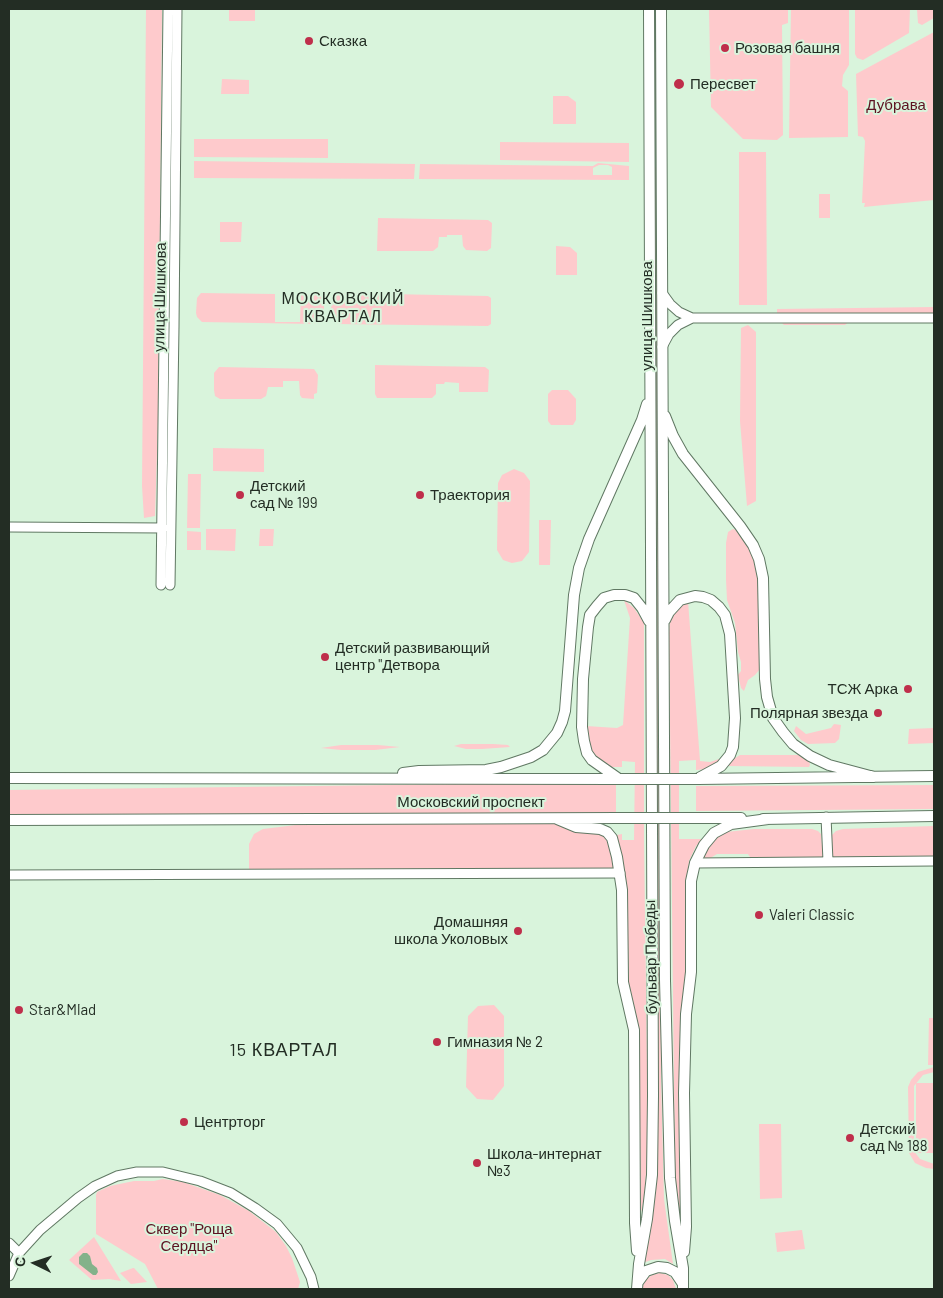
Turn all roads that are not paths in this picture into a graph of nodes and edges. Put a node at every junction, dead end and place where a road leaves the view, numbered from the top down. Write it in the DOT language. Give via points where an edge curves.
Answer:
graph roads {
  1 [pos="168,9"];
  2 [pos="177,9"];
  3 [pos="649,9"];
  4 [pos="661,9"];
  5 [pos="649,109"];
  6 [pos="662,109"];
  7 [pos="649,163"];
  8 [pos="662,163"];
  9 [pos="662,293"];
  10 [pos="692,318"];
  11 [pos="934,318"];
  12 [pos="662,347"];
  13 [pos="650,395"];
  14 [pos="662,410"];
  15 [pos="9,527"];
  16 [pos="163,528"];
  17 [pos="650,623"];
  18 [pos="663,624"];
  19 [pos="934,776"];
  20 [pos="874,777"];
  21 [pos="9,778"];
  22 [pos="375,778"];
  23 [pos="620,779"];
  24 [pos="697,779"];
  25 [pos="934,816"];
  26 [pos="553,817"];
  27 [pos="826,817"];
  28 [pos="768,819"];
  29 [pos="9,820"];
  30 [pos="828,861"];
  31 [pos="934,861"];
  32 [pos="695,863"];
  33 [pos="620,873"];
  34 [pos="9,875"];
  35 [pos="9,1243"];
  36 [pos="19,1253"];
  37 [pos="639,1264"];
  38 [pos="683,1268"];
  39 [pos="9,1276"];
  40 [pos="637,1286"];
  41 [pos="683,1287"];
  42 [pos="314,1289"];
  1 -- 16 [label="street, улица Шишкова"];
  2 -- 16 [label="street, улица Шишкова" via="174,327 165,585"];
  3 -- 5 [label="main road, улица Шишкова"];
  4 -- 6 [label="main road, улица Шишкова"];
  5 -- 6 [label="main road"];
  5 -- 7 [label="main road, улица Шишкова"];
  6 -- 8 [label="main road, улица Шишкова"];
  7 -- 8 [label="main road"];
  7 -- 13 [label="main road, улица Шишкова"];
  8 -- 9 [label="main road, улица Шишкова"];
  9 -- 10 [label="street" via="679,312"];
  9 -- 12 [label="main road, улица Шишкова"];
  10 -- 11 [label="street"];
  10 -- 12 [label="street" via="678,325"];
  12 -- 14 [label="main road, улица Шишкова"];
  13 -- 17 [label="main road, улица Шишкова"];
  13 -- 22 [label="main road" via="589,539 580,568 574,595 565,711 551,742 531,757 501,767 419,771"];
  14 -- 18 [label="main road, улица Шишкова"];
  14 -- 20 [label="main road" via="683,454 740,526 760,559 765,679 773,718 793,744 810,756 829,765"];
  15 -- 16 [label="street"];
  17 -- 23 [label="main road" via="634,598 626,595 604,598 590,615 583,688 584,741 592,760"];
  17 -- 37 [label="main road, бульвар Победы" via="652,1175"];
  18 -- 24 [label="main road" via="674,606 695,596 711,600 719,607 729,629 735,718 733,747 721,766"];
  18 -- 38 [label="main road, бульвар Победы" via="670,1178"];
  19 -- 20 [label="main road, Московский проспект"];
  20 -- 24 [label="main road, Московский проспект"];
  21 -- 22 [label="main road, Московский проспект"];
  22 -- 23 [label="main road, Московский проспект"];
  23 -- 24 [label="main road, Московский проспект, bridge"];
  25 -- 27 [label="main road, Московский проспект"];
  26 -- 28 [label="main road, Московский проспект, bridge"];
  26 -- 29 [label="main road, Московский проспект"];
  26 -- 33 [label="main road" via="576,827 607,832 615,845"];
  27 -- 28 [label="main road, Московский проспект"];
  27 -- 30 [label="street"];
  28 -- 32 [label="main road" via="731,824 714,833"];
  30 -- 31 [label="street"];
  30 -- 32 [label="street"];
  32 -- 38 [label="main road" via="691,881 691,972 684,1052 686,1226"];
  33 -- 34 [label="street"];
  33 -- 37 [label="main road" via="623,982 634,1030 635,1224"];
  35 -- 36 [label="street"];
  36 -- 39 [label="street"];
  36 -- 42 [label="street" via="47,1224 95,1186 117,1176 163,1172 230,1193 277,1224 297,1248"];
  37 -- 40 [label="main road, бульвар Победы"];
  38 -- 41 [label="main road, бульвар Победы"];
  40 -- 41 [label="main road" via="646,1271 658,1267 675,1272"];
}
